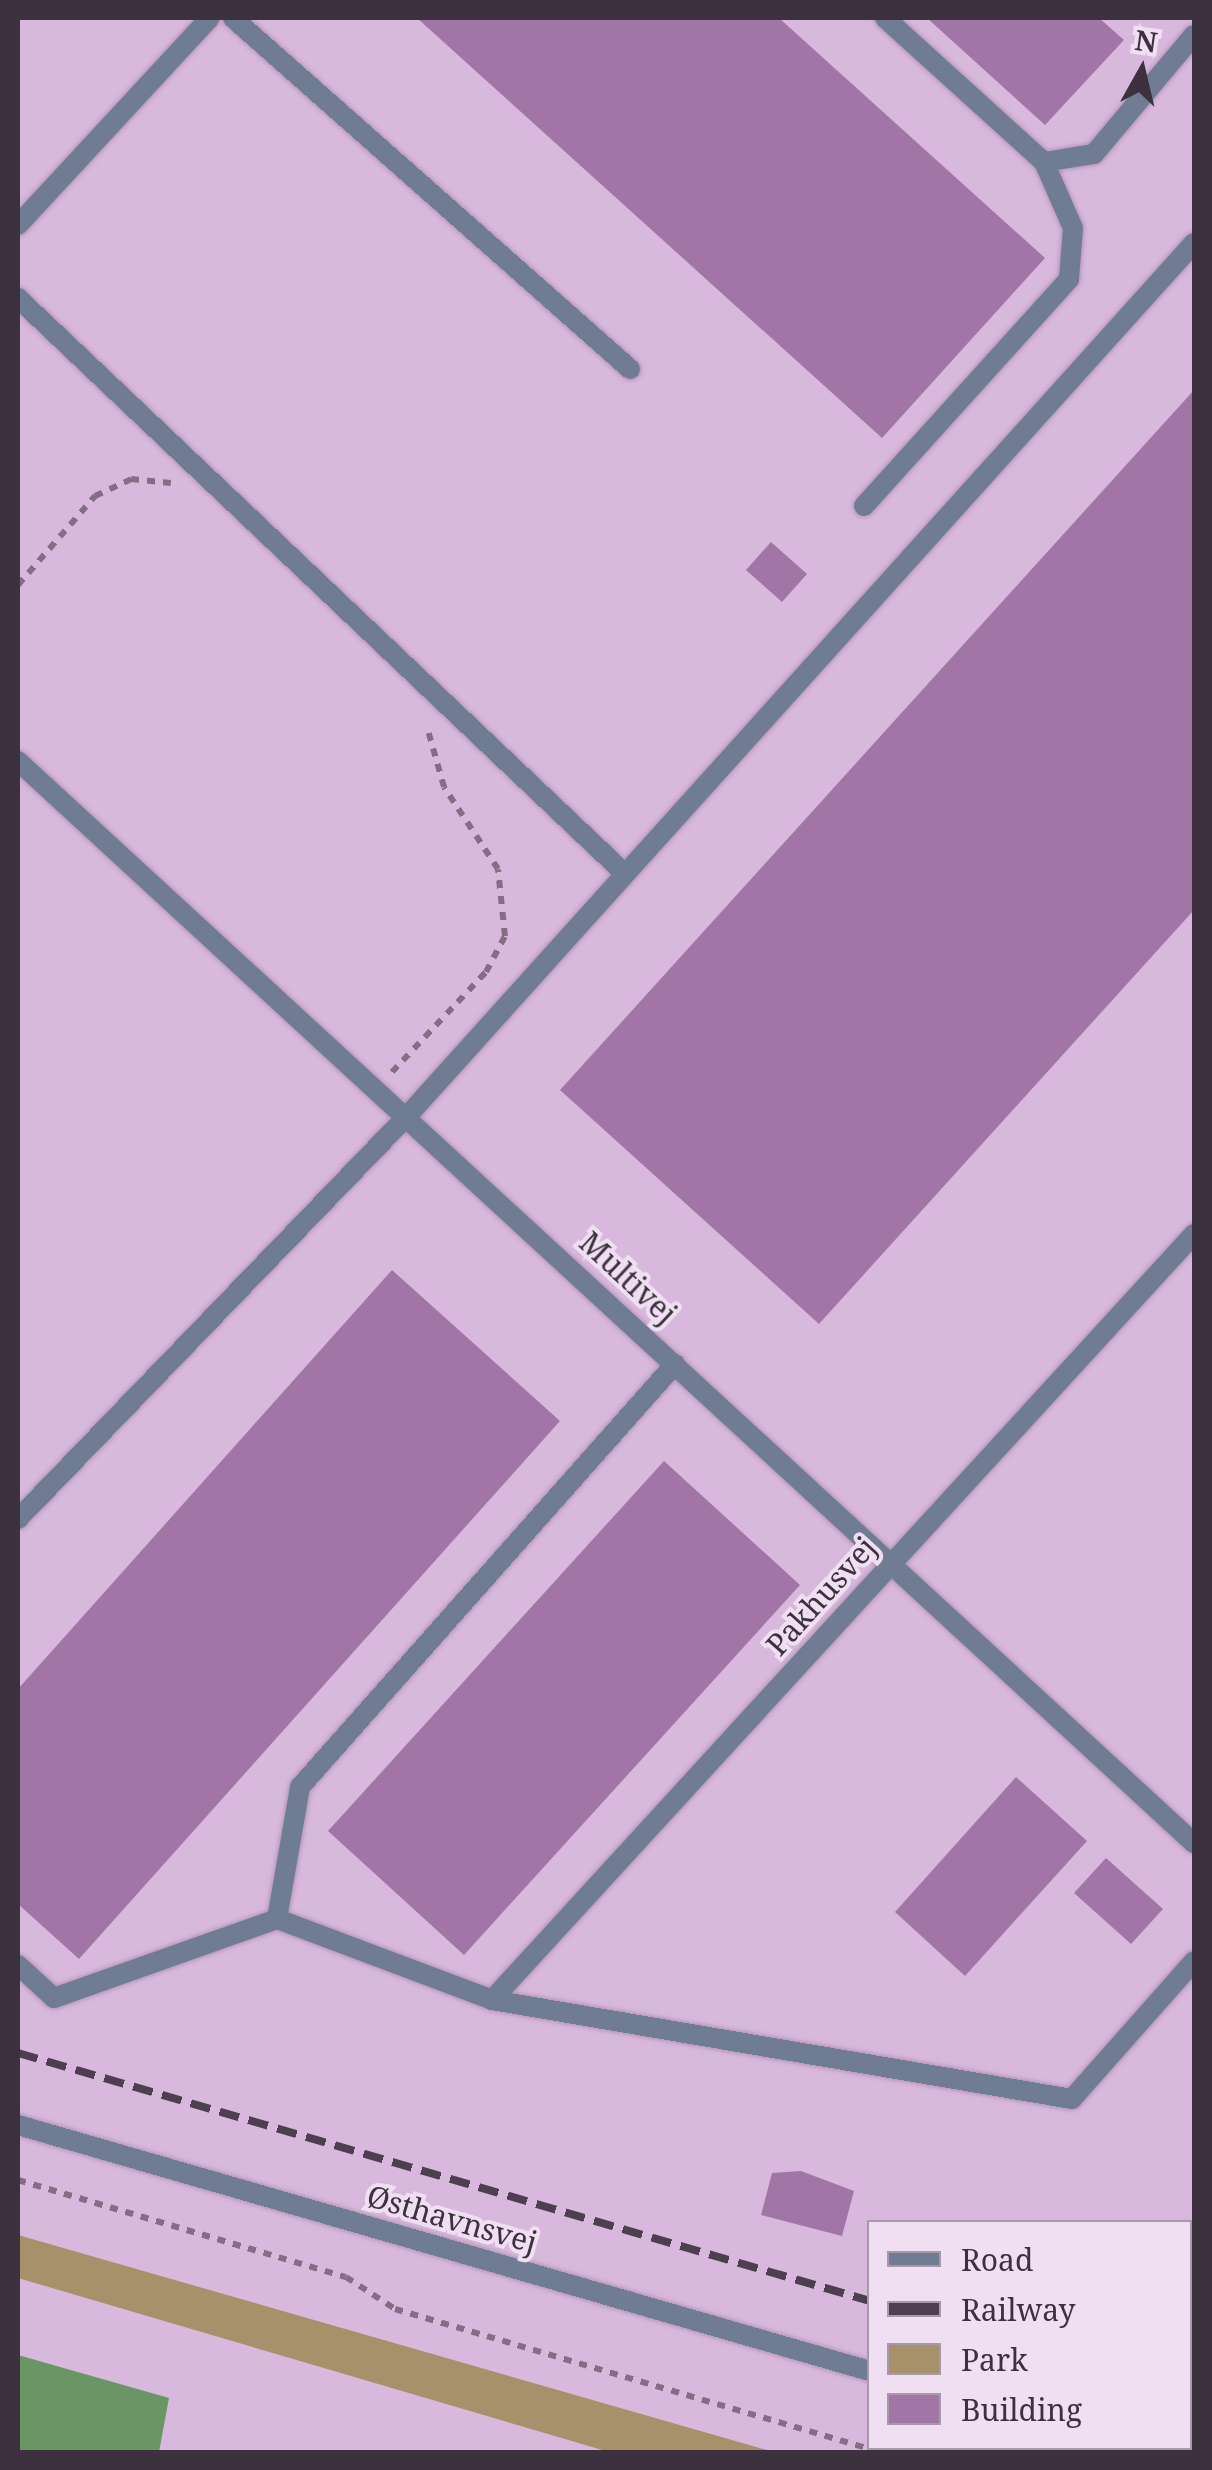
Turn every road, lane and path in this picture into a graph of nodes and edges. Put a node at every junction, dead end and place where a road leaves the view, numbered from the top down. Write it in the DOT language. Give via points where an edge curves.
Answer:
graph roads {
  1 [pos="210,18"];
  2 [pos="232,18"];
  3 [pos="886,18"];
  4 [pos="1194,35"];
  5 [pos="1044,162"];
  6 [pos="18,226"];
  7 [pos="1194,245"];
  8 [pos="18,298"];
  9 [pos="630,370"];
  10 [pos="179,486"];
  11 [pos="864,506"];
  12 [pos="18,585"];
  13 [pos="423,716"];
  14 [pos="18,761"];
  15 [pos="622,871"];
  16 [pos="379,1086"];
  17 [pos="410,1113"];
  18 [pos="1194,1234"];
  19 [pos="675,1364"];
  20 [pos="18,1519"];
  21 [pos="894,1560"];
  22 [pos="1194,1842"];
  23 [pos="276,1919"];
  24 [pos="1194,1961"];
  25 [pos="18,1965"];
  26 [pos="492,2000"];
  27 [pos="18,2125"];
  28 [pos="18,2180"];
  29 [pos="867,2369"];
  30 [pos="867,2448"];
  1 -- 6 [label="street"];
  2 -- 9 [label="street"];
  3 -- 5 [label="street"];
  4 -- 5 [label="street" via="1094,154"];
  5 -- 11 [label="street" via="1073,228 1069,279"];
  7 -- 15 [label="street"];
  8 -- 15 [label="street"];
  10 -- 12 [label="path" via="131,478 95,496"];
  13 -- 16 [label="path" via="444,787 498,868 505,936 486,972"];
  14 -- 16 [label="street, Multivej"];
  15 -- 17 [label="street"];
  16 -- 17 [label="street, Multivej"];
  17 -- 19 [label="street, Multivej"];
  17 -- 20 [label="street"];
  18 -- 21 [label="street, Pakhusvej"];
  19 -- 21 [label="street, Multivej"];
  19 -- 23 [label="street" via="300,1787"];
  21 -- 22 [label="street, Multivej"];
  21 -- 26 [label="street, Pakhusvej"];
  23 -- 25 [label="street" via="54,1998"];
  23 -- 26 [label="street"];
  24 -- 26 [label="street" via="1072,2099"];
  27 -- 29 [label="street, Østhavnsvej"];
  28 -- 30 [label="path" via="346,2277 396,2310"];
}
